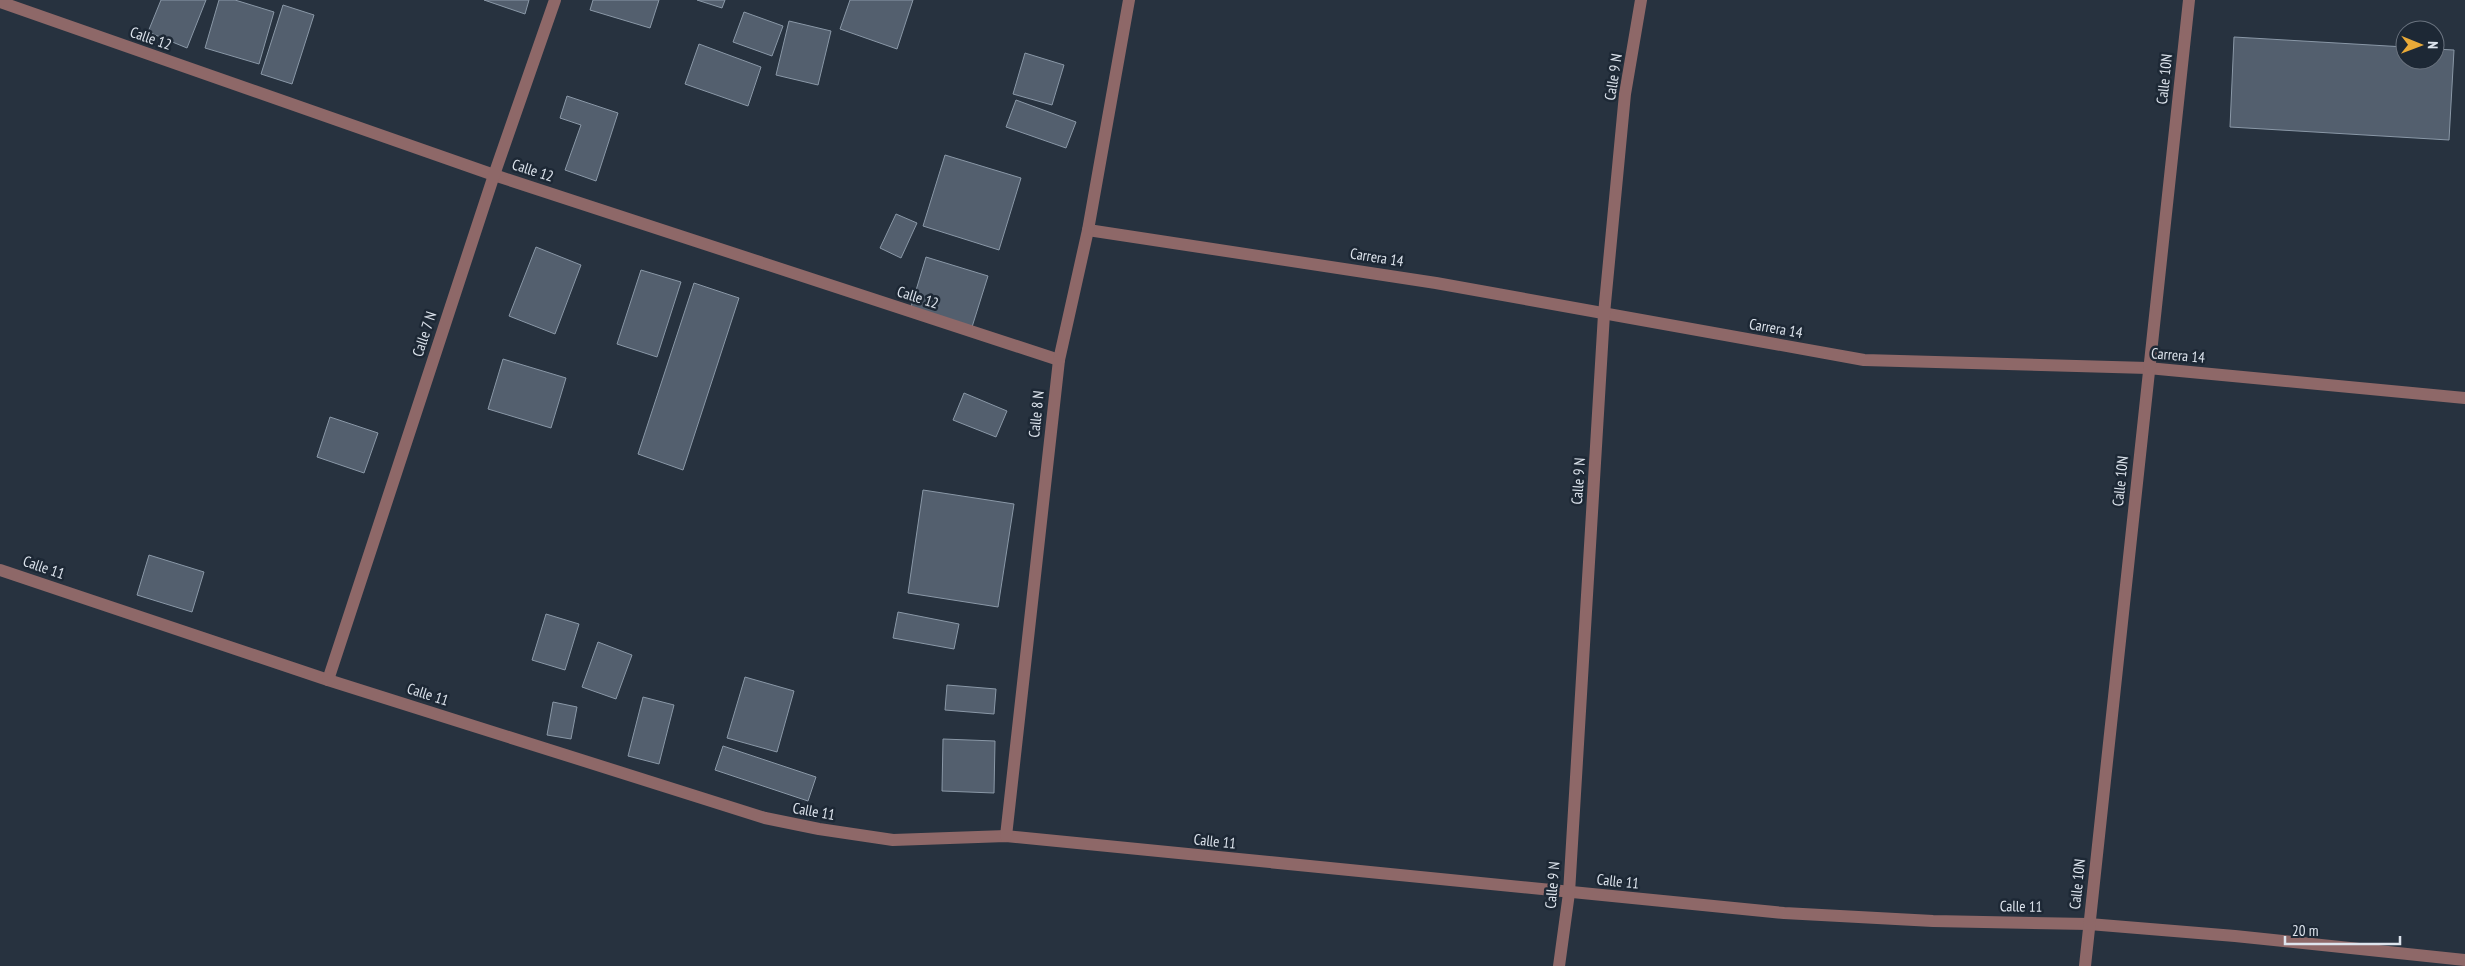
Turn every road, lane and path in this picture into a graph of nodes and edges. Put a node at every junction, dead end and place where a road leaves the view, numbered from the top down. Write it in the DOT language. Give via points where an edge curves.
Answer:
graph roads {
  1 [pos="555,0"];
  2 [pos="1129,0"];
  3 [pos="1641,0"];
  4 [pos="2189,0"];
  5 [pos="2,5"];
  6 [pos="494,175"];
  7 [pos="1088,230"];
  8 [pos="1604,314"];
  9 [pos="1059,360"];
  10 [pos="2148,368"];
  11 [pos="2465,398"];
  12 [pos="0,570"];
  13 [pos="328,680"];
  14 [pos="1006,836"];
  15 [pos="1569,893"];
  16 [pos="2090,924"];
  17 [pos="2465,960"];
  18 [pos="1559,966"];
  19 [pos="2085,966"];
  1 -- 6 [label="street, Calle 7 N"];
  2 -- 7 [label="street, Calle 8 N"];
  3 -- 8 [label="street, Calle 9 N" via="1625,94"];
  4 -- 10 [label="street, Calle 10N"];
  5 -- 6 [label="street, Calle 12"];
  6 -- 9 [label="street, Calle 12"];
  6 -- 13 [label="street, Calle 7 N"];
  7 -- 8 [label="street, Carrera 14" via="1436,283"];
  7 -- 9 [label="street, Calle 8 N"];
  8 -- 10 [label="street, Carrera 14" via="1864,360"];
  8 -- 15 [label="street, Calle 9 N"];
  9 -- 14 [label="street, Calle 8 N"];
  10 -- 11 [label="street, Carrera 14"];
  10 -- 16 [label="street, Calle 10N"];
  12 -- 13 [label="street, Calle 11"];
  13 -- 14 [label="street, Calle 11" via="765,818 893,840"];
  14 -- 15 [label="street, Calle 11"];
  15 -- 16 [label="street, Calle 11" via="1784,913 1933,921"];
  15 -- 18 [label="street, Calle 9 N"];
  16 -- 17 [label="street, Calle 11"];
  16 -- 19 [label="street, Calle 10N"];
}
